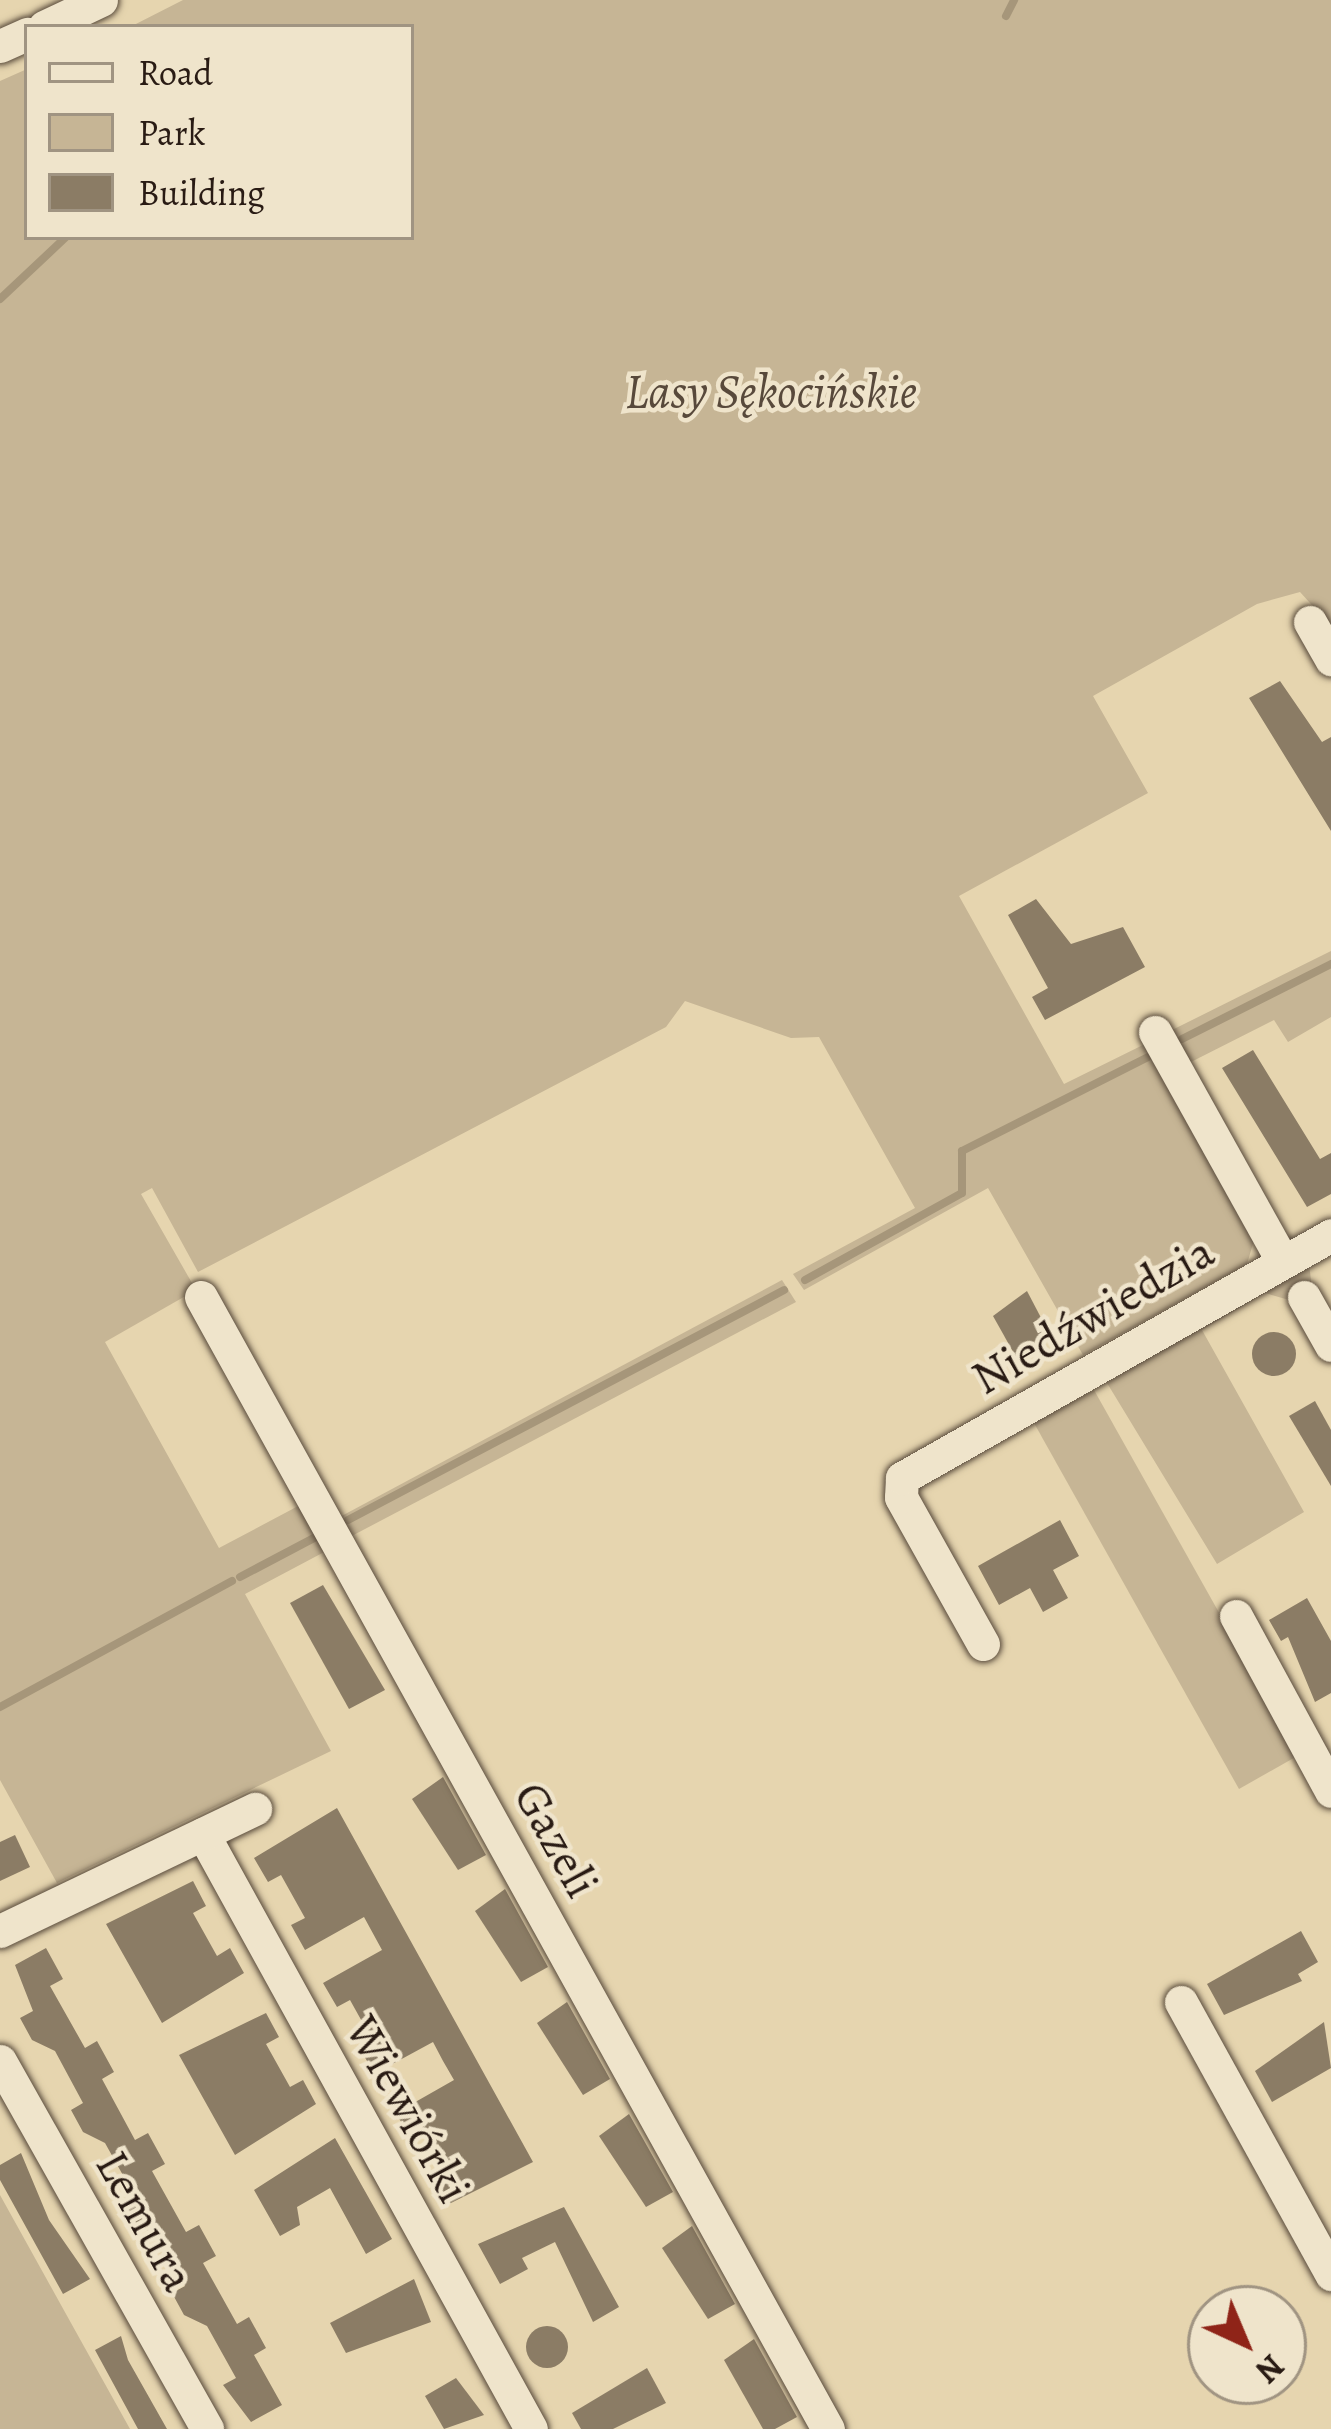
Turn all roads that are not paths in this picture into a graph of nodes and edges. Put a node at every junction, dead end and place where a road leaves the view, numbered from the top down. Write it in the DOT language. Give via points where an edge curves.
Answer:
graph roads {
  1 [pos="101,0"];
  2 [pos="50,24"];
  3 [pos="1310,622"];
  4 [pos="1331,659"];
  5 [pos="1155,1032"];
  6 [pos="1331,1235"];
  7 [pos="1283,1262"];
  8 [pos="1304,1297"];
  9 [pos="200,1298"];
  10 [pos="1331,1345"];
  11 [pos="1236,1616"];
  12 [pos="983,1644"];
  13 [pos="1331,1791"];
  14 [pos="255,1809"];
  15 [pos="203,1834"];
  16 [pos="0,1931"];
  17 [pos="1181,2002"];
  18 [pos="0,2061"];
  19 [pos="1331,2274"];
  20 [pos="207,2429"];
  21 [pos="531,2429"];
  22 [pos="827,2429"];
  1 -- 2 [label="street"];
  3 -- 4 [label="street"];
  5 -- 7 [label="street"];
  6 -- 7 [label="street, Niedźwiedzia"];
  7 -- 12 [label="street, Niedźwiedzia" via="902,1478 901,1497"];
  8 -- 10 [label="street"];
  9 -- 22 [label="street, Gazeli"];
  11 -- 13 [label="street"];
  14 -- 15 [label="street"];
  15 -- 16 [label="street"];
  15 -- 21 [label="street, Wiewiórki"];
  17 -- 19 [label="street"];
  18 -- 20 [label="street, Lemura"];
}
